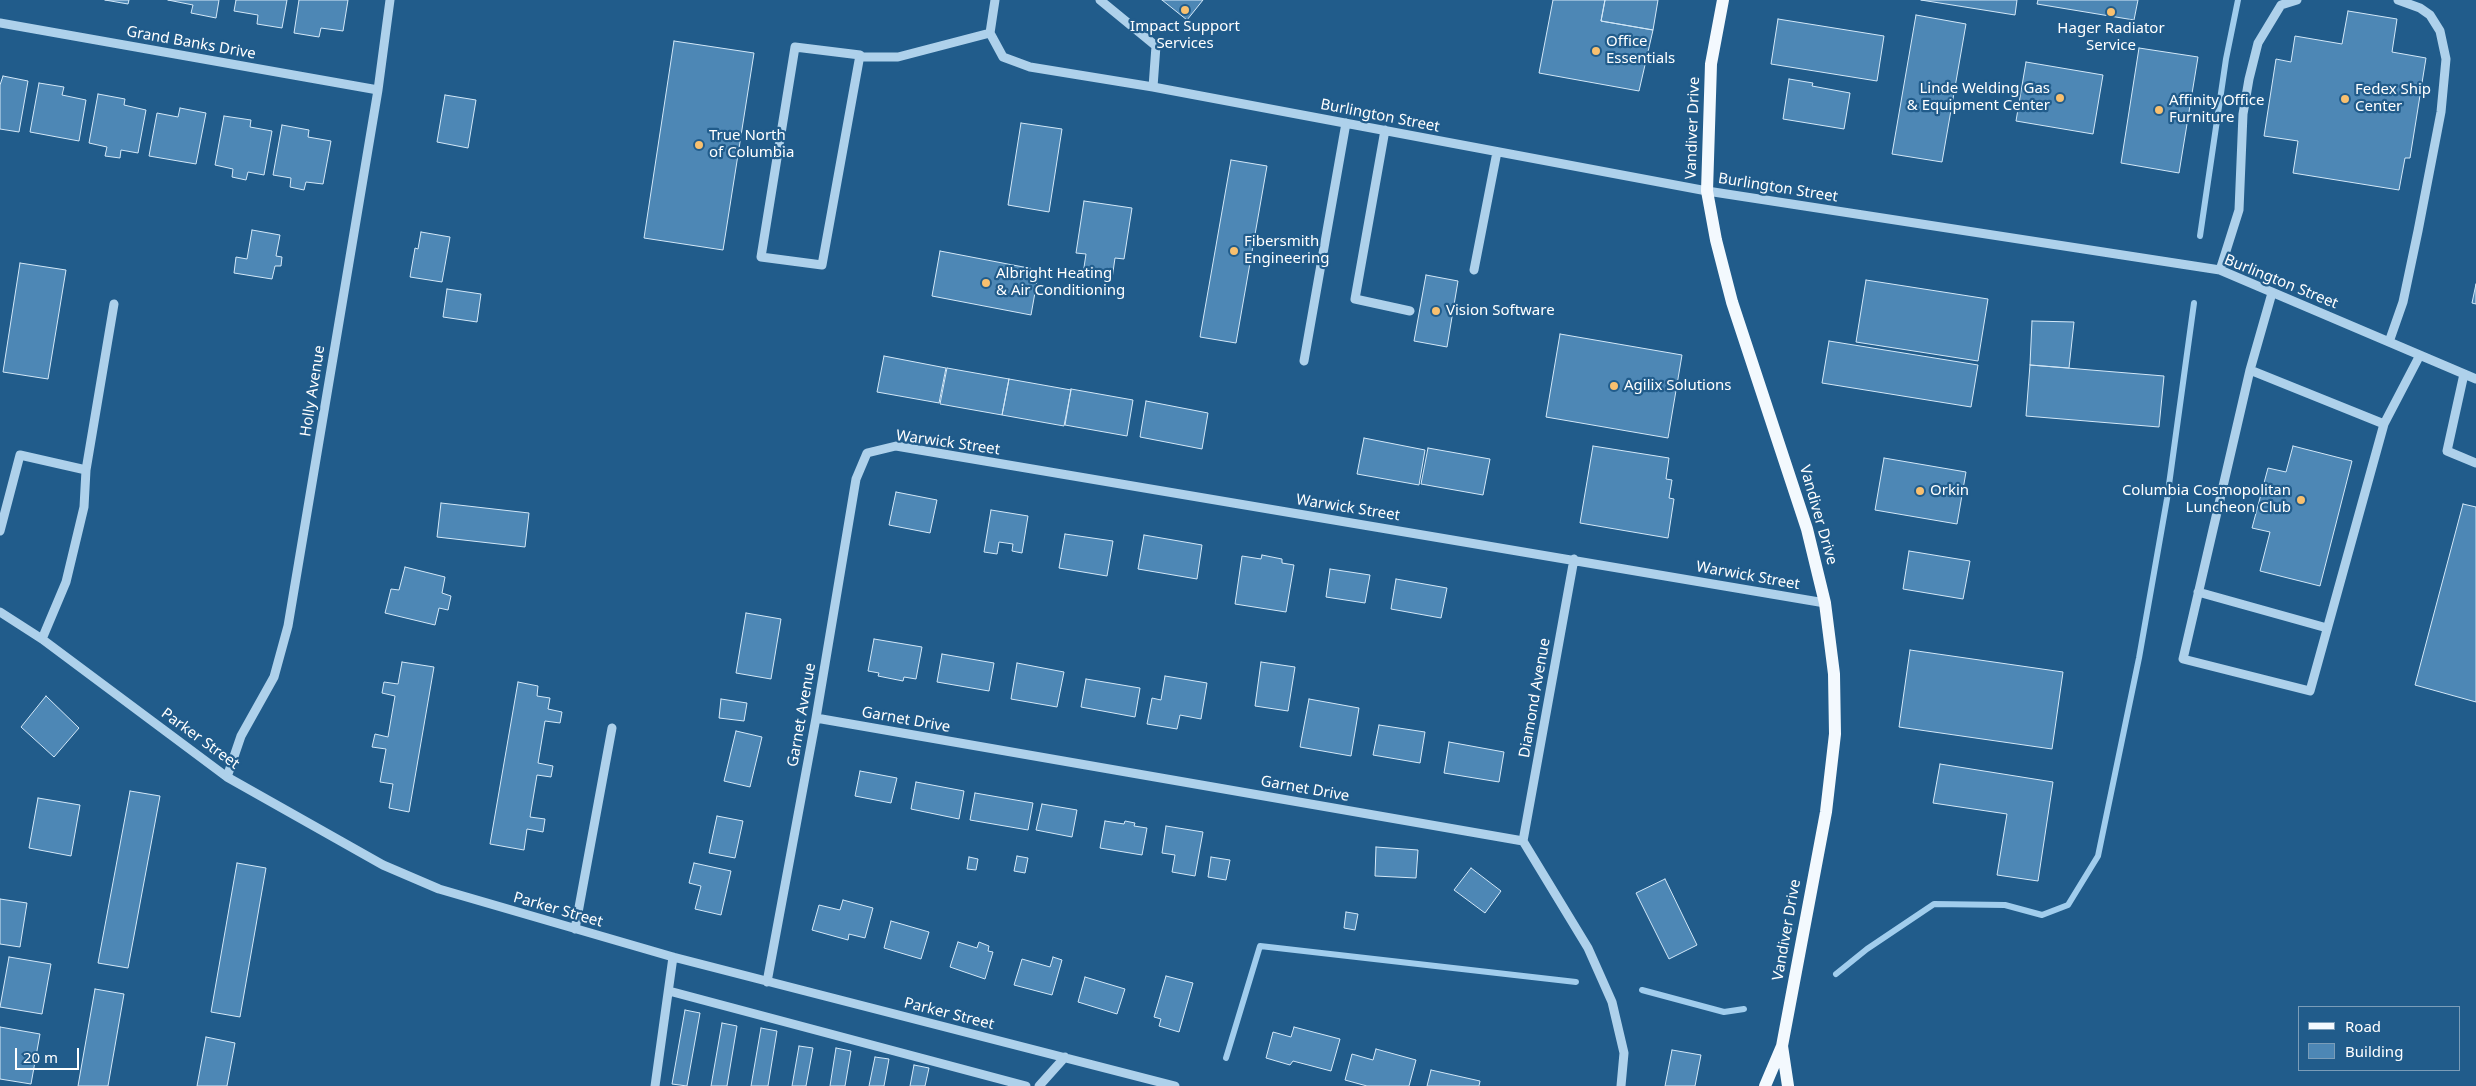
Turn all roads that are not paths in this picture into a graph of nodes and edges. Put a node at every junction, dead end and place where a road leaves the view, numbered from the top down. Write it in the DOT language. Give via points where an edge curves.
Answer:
graph roads {
  1 [pos="390,0"];
  2 [pos="995,0"];
  3 [pos="1100,0"];
  4 [pos="1722,0"];
  5 [pos="2297,0"];
  6 [pos="2398,0"];
  7 [pos="0,23"];
  8 [pos="990,33"];
  9 [pos="860,55"];
  10 [pos="1153,87"];
  11 [pos="378,90"];
  12 [pos="1346,123"];
  13 [pos="1385,130"];
  14 [pos="1498,152"];
  15 [pos="1707,191"];
  16 [pos="1474,270"];
  17 [pos="2220,270"];
  18 [pos="2272,292"];
  19 [pos="114,304"];
  20 [pos="1410,311"];
  21 [pos="2389,342"];
  22 [pos="2420,355"];
  23 [pos="1304,362"];
  24 [pos="2250,370"];
  25 [pos="2464,374"];
  26 [pos="2476,379"];
  27 [pos="2384,424"];
  28 [pos="867,453"];
  29 [pos="2476,463"];
  30 [pos="86,470"];
  31 [pos="0,530"];
  32 [pos="1574,560"];
  33 [pos="2198,592"];
  34 [pos="1825,603"];
  35 [pos="0,612"];
  36 [pos="2327,628"];
  37 [pos="42,639"];
  38 [pos="816,718"];
  39 [pos="612,728"];
  40 [pos="227,777"];
  41 [pos="1523,841"];
  42 [pos="575,929"];
  43 [pos="673,957"];
  44 [pos="767,982"];
  45 [pos="669,991"];
  46 [pos="1782,1046"];
  47 [pos="1065,1058"];
  48 [pos="655,1086"];
  49 [pos="1026,1086"];
  50 [pos="1039,1086"];
  51 [pos="1175,1086"];
  52 [pos="1622,1086"];
  53 [pos="1765,1086"];
  54 [pos="1788,1086"];
  1 -- 11 [label="street, Holly Avenue"];
  2 -- 8 [label="street"];
  3 -- 10 [label="street" via="1156,46"];
  4 -- 15 [label="main road, Vandiver Drive" via="1711,64"];
  5 -- 17 [label="street" via="2281,5 2258,43 2244,114 2240,210"];
  6 -- 21 [label="street" via="2430,15 2440,31 2446,59 2441,112 2418,231 2403,302"];
  7 -- 11 [label="street, Grand Banks Drive"];
  8 -- 9 [label="street" via="898,57"];
  8 -- 10 [label="street, Burlington Street" via="1003,58 1030,67"];
  9 -- 9 [label="street" via="822,265 761,257 795,47"];
  10 -- 12 [label="street, Burlington Street"];
  11 -- 40 [label="street, Holly Avenue" via="288,626 274,677 241,736"];
  12 -- 13 [label="street, Burlington Street"];
  12 -- 23 [label="street"];
  13 -- 14 [label="street, Burlington Street"];
  13 -- 20 [label="street" via="1355,299"];
  14 -- 15 [label="street, Burlington Street"];
  14 -- 16 [label="street"];
  15 -- 17 [label="street, Burlington Street"];
  15 -- 34 [label="main road, Vandiver Drive" via="1732,302 1807,529"];
  17 -- 18 [label="street, Burlington Street"];
  18 -- 21 [label="street, Burlington Street"];
  18 -- 24 [label="street"];
  19 -- 30 [label="street"];
  21 -- 22 [label="street, Burlington Street"];
  22 -- 25 [label="street, Burlington Street"];
  22 -- 27 [label="street"];
  24 -- 27 [label="street"];
  24 -- 33 [label="street"];
  25 -- 26 [label="street, Burlington Street"];
  25 -- 29 [label="street" via="2447,451"];
  27 -- 36 [label="street"];
  28 -- 32 [label="street, Warwick Street" via="896,446"];
  28 -- 38 [label="street, Garnet Avenue" via="856,479"];
  30 -- 31 [label="street" via="20,455"];
  30 -- 37 [label="street" via="84,507 66,582"];
  32 -- 34 [label="street, Warwick Street"];
  32 -- 41 [label="street, Diamond Avenue"];
  33 -- 36 [label="street"];
  33 -- 36 [label="street" via="2183,659 2310,691"];
  34 -- 46 [label="main road, Vandiver Drive" via="1834,674 1832,769"];
  35 -- 37 [label="street, Parker Street"];
  37 -- 40 [label="street, Parker Street"];
  38 -- 41 [label="street, Garnet Drive"];
  38 -- 44 [label="street, Garnet Avenue"];
  39 -- 42 [label="street"];
  40 -- 42 [label="street, Parker Street" via="382,865 439,889"];
  41 -- 52 [label="street" via="1588,948 1612,1002 1624,1053"];
  42 -- 43 [label="street, Parker Street"];
  43 -- 44 [label="street, Parker Street"];
  43 -- 45 [label="street"];
  44 -- 47 [label="street, Parker Street"];
  45 -- 48 [label="street"];
  45 -- 49 [label="street"];
  46 -- 53 [label="main road, Vandiver Drive"];
  46 -- 54 [label="main road, Vandiver Drive"];
  47 -- 50 [label="street"];
  47 -- 51 [label="street, Parker Street"];
}
